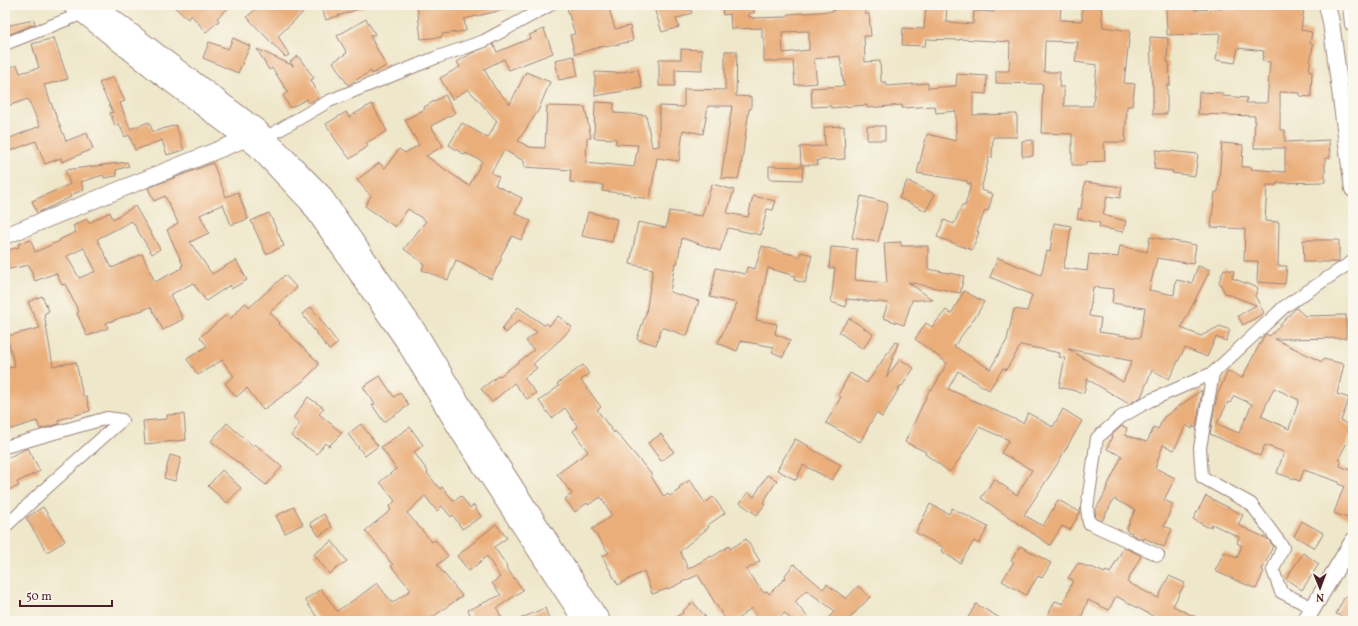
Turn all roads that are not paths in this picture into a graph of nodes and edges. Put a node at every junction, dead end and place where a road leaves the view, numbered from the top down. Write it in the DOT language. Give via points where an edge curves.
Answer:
graph roads {
  1 [pos="550,5"];
  2 [pos="1327,5"];
  3 [pos="1351,5"];
  4 [pos="83,8"];
  5 [pos="1353,24"];
  6 [pos="5,44"];
  7 [pos="267,137"];
  8 [pos="245,139"];
  9 [pos="1353,189"];
  10 [pos="5,236"];
  11 [pos="1353,261"];
  12 [pos="1213,373"];
  13 [pos="5,447"];
  14 [pos="5,527"];
  15 [pos="1353,540"];
  16 [pos="1158,555"];
  17 [pos="1309,615"];
  18 [pos="583,621"];
  19 [pos="601,621"];
  1 -- 7 [label="street" via="484,41 329,101"];
  2 -- 9 [label="street"];
  3 -- 5 [label="street"];
  4 -- 6 [label="street"];
  4 -- 7 [label="main road"];
  4 -- 8 [label="main road"];
  7 -- 19 [label="main road" via="321,193 419,334 476,428"];
  8 -- 10 [label="street"];
  8 -- 18 [label="main road" via="256,147 309,203 405,342 462,436"];
  11 -- 12 [label="street" via="1284,307"];
  12 -- 16 [label="street" via="1149,401 1121,417 1097,438 1087,508 1089,523"];
  12 -- 17 [label="street" via="1200,448 1202,478 1251,504 1283,548 1273,570 1281,592"];
  13 -- 14 [label="street" via="107,418 122,420"];
  15 -- 17 [label="street"];
}
